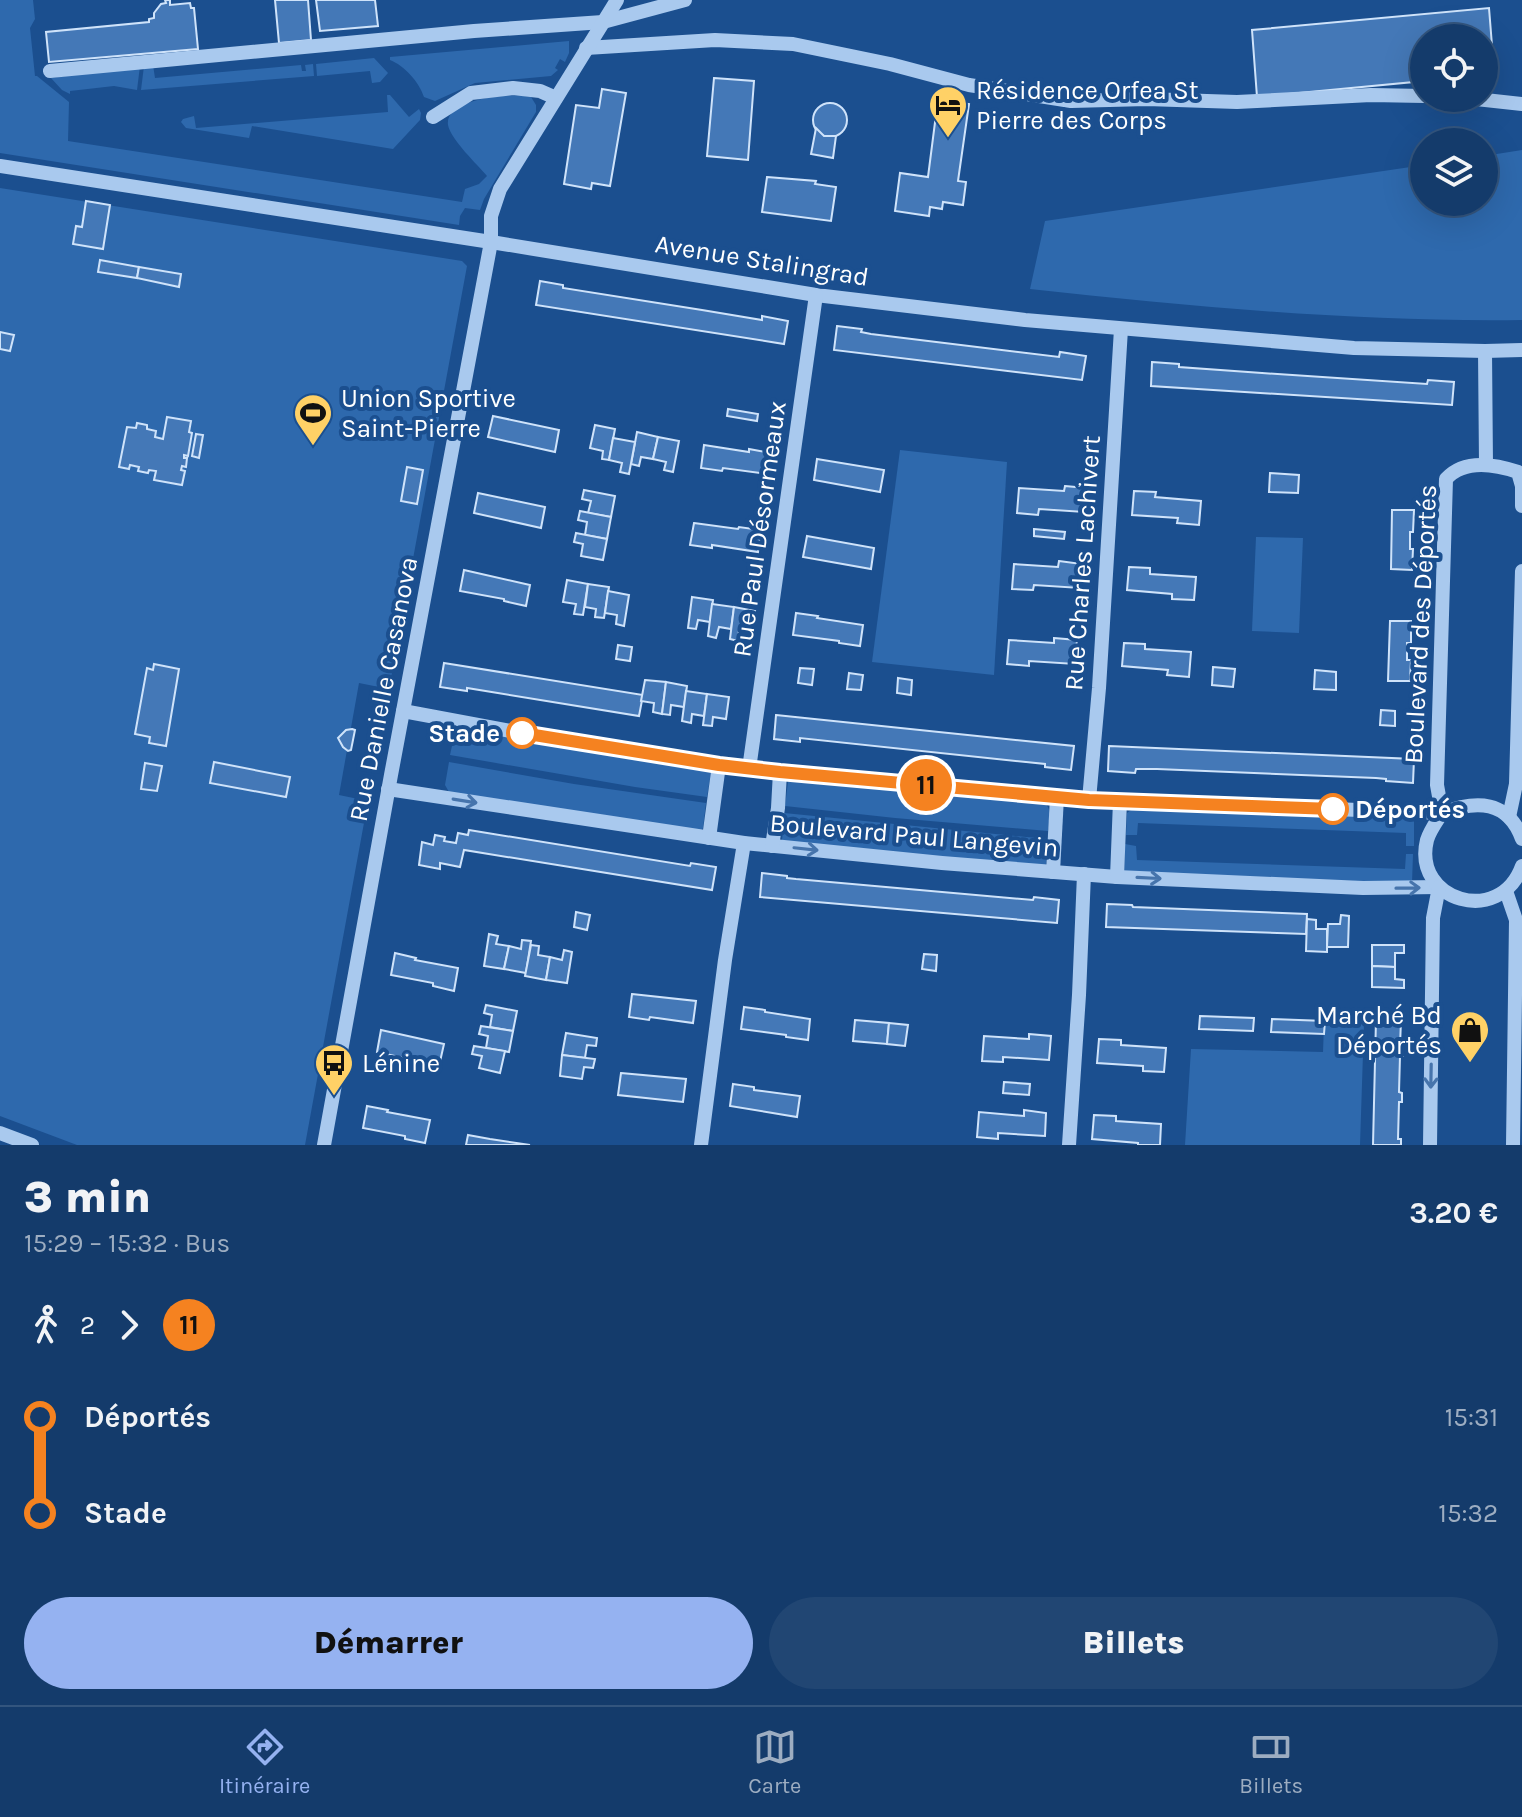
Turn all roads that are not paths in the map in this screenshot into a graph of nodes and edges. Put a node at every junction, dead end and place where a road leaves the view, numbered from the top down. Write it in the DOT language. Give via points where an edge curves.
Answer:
graph roads {
  1 [pos="617,0"];
  2 [pos="685,0"];
  3 [pos="603,22"];
  4 [pos="586,48"];
  5 [pos="50,71"];
  6 [pos="1410,96"];
  7 [pos="556,98"];
  8 [pos="1498,101"];
  9 [pos="1522,104"];
  10 [pos="433,117"];
  11 [pos="0,166"];
  12 [pos="491,242"];
  13 [pos="816,295"];
  14 [pos="1121,329"];
  15 [pos="1522,350"];
  16 [pos="1485,351"];
  17 [pos="1486,465"];
  18 [pos="1522,506"];
  19 [pos="1522,571"];
  20 [pos="403,711"];
  21 [pos="719,765"];
  22 [pos="749,769"];
  23 [pos="780,772"];
  24 [pos="1519,784"];
  25 [pos="388,789"];
  26 [pos="1057,797"];
  27 [pos="1089,800"];
  28 [pos="1120,801"];
  29 [pos="1442,813"];
  30 [pos="1509,817"];
  31 [pos="1521,835"];
  32 [pos="709,838"];
  33 [pos="744,843"];
  34 [pos="772,846"];
  35 [pos="1522,870"];
  36 [pos="1053,872"];
  37 [pos="1084,874"];
  38 [pos="1117,877"];
  39 [pos="1439,887"];
  40 [pos="1506,891"];
  41 [pos="1519,920"];
  42 [pos="0,1133"];
  43 [pos="32,1145"];
  44 [pos="324,1145"];
  45 [pos="701,1145"];
  46 [pos="1069,1145"];
  47 [pos="1430,1145"];
  48 [pos="1513,1145"];
  1 -- 3 [label="street, Rue Danielle Casanova"];
  2 -- 3 [label="street"];
  3 -- 4 [label="street, Rue Danielle Casanova"];
  3 -- 5 [label="street"];
  4 -- 6 [label="street" via="715,40 793,44 969,85 1071,101"];
  4 -- 7 [label="street, Rue Danielle Casanova"];
  7 -- 10 [label="street" via="513,88 471,93"];
  7 -- 12 [label="street, Rue Danielle Casanova" via="500,189 491,216"];
  8 -- 9 [label="street"];
  11 -- 12 [label="street, Avenue Stalingrad"];
  12 -- 13 [label="street, Avenue Stalingrad"];
  12 -- 20 [label="street, Rue Danielle Casanova"];
  13 -- 14 [label="street, Avenue Stalingrad"];
  13 -- 22 [label="street, Rue Paul Désormeaux"];
  14 -- 16 [label="street, Avenue Stalingrad" via="1354,348"];
  14 -- 27 [label="street, Rue Charles Lachivert"];
  15 -- 16 [label="street, Avenue Stalingrad"];
  16 -- 17 [label="street"];
  17 -- 18 [label="street" via="1518,472"];
  17 -- 29 [label="street, Boulevard des Déportés" via="1454,470 1446,479 1437,785"];
  19 -- 24 [label="street"];
  20 -- 21 [label="street, Boulevard Paul Langevin"];
  20 -- 25 [label="street, Rue Danielle Casanova"];
  21 -- 22 [label="street, Boulevard Paul Langevin"];
  21 -- 32 [label="street"];
  22 -- 23 [label="street, Boulevard Paul Langevin"];
  23 -- 26 [label="street, Boulevard Paul Langevin"];
  23 -- 34 [label="street"];
  24 -- 30 [label="street"];
  25 -- 32 [label="street, Boulevard Paul Langevin, one-way"];
  25 -- 44 [label="street, Rue Danielle Casanova"];
  26 -- 27 [label="street, Boulevard Paul Langevin"];
  26 -- 36 [label="street"];
  27 -- 28 [label="street, Boulevard Paul Langevin"];
  28 -- 29 [label="street, Boulevard Paul Langevin"];
  28 -- 38 [label="street"];
  29 -- 30 [label="street, Boulevard Paul Langevin" via="1476,804"];
  29 -- 39 [label="street" via="1426,852"];
  30 -- 31 [label="street"];
  32 -- 33 [label="street, Boulevard Paul Langevin"];
  33 -- 34 [label="street, Boulevard Paul Langevin"];
  33 -- 45 [label="street"];
  34 -- 36 [label="street, Boulevard Paul Langevin, one-way"];
  35 -- 40 [label="street"];
  36 -- 37 [label="street, Boulevard Paul Langevin"];
  37 -- 38 [label="street, Boulevard Paul Langevin"];
  37 -- 46 [label="street"];
  38 -- 39 [label="street, Boulevard Paul Langevin, one-way"];
  39 -- 40 [label="street" via="1476,902"];
  39 -- 47 [label="street, one-way" via="1433,918"];
  40 -- 41 [label="street"];
  41 -- 48 [label="street"];
  42 -- 43 [label="street"];
}
